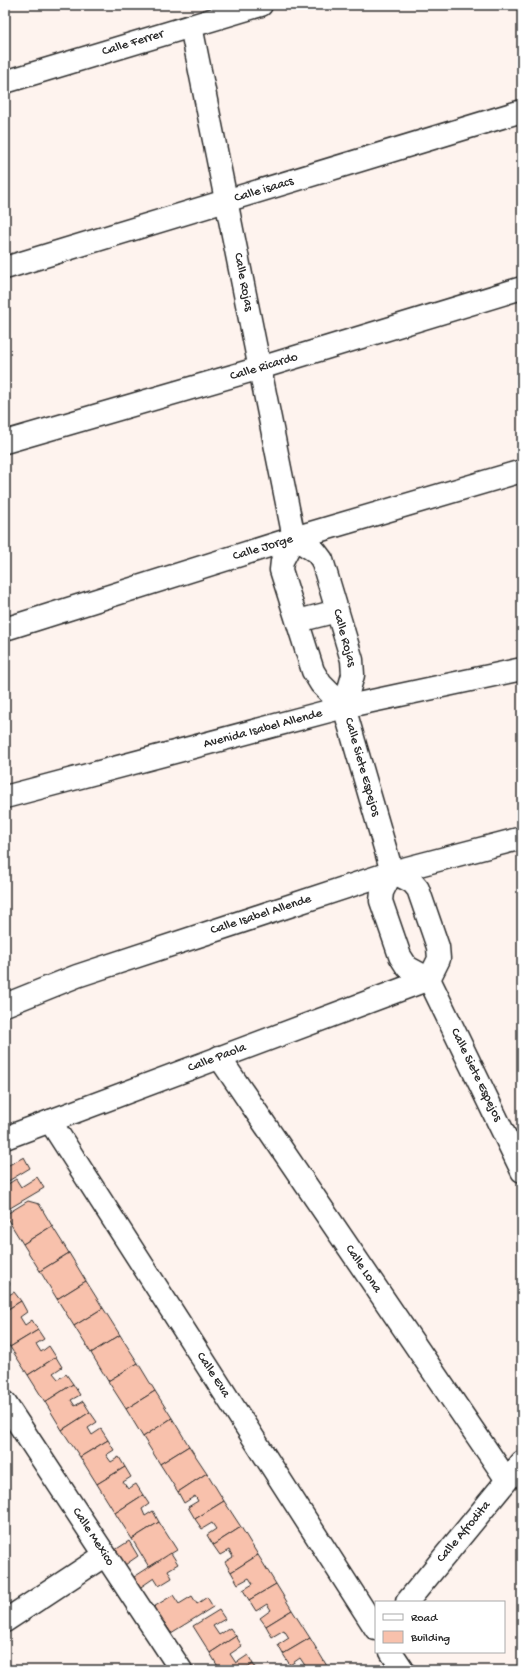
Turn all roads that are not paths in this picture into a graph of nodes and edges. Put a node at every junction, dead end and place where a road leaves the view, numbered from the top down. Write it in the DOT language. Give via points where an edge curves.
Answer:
graph roads {
  1 [pos="261,5"];
  2 [pos="191,26"];
  3 [pos="5,82"];
  4 [pos="522,111"];
  5 [pos="227,202"];
  6 [pos="5,268"];
  7 [pos="522,288"];
  8 [pos="260,368"];
  9 [pos="5,442"];
  10 [pos="522,471"];
  11 [pos="294,538"];
  12 [pos="337,611"];
  13 [pos="298,621"];
  14 [pos="5,629"];
  15 [pos="522,669"];
  16 [pos="344,708"];
  17 [pos="5,796"];
  18 [pos="522,838"];
  19 [pos="392,872"];
  20 [pos="429,979"];
  21 [pos="5,1005"];
  22 [pos="219,1057"];
  23 [pos="50,1121"];
  24 [pos="5,1138"];
  25 [pos="522,1171"];
  26 [pos="5,1403"];
  27 [pos="522,1462"];
  28 [pos="507,1480"];
  29 [pos="105,1555"];
  30 [pos="408,1601"];
  31 [pos="5,1621"];
  32 [pos="375,1627"];
  33 [pos="392,1653"];
  34 [pos="181,1670"];
  35 [pos="403,1670"];
  1 -- 2 [label="street, Calle Ferrer"];
  2 -- 3 [label="street, Calle Ferrer"];
  2 -- 5 [label="street, Calle Rojas"];
  4 -- 5 [label="street, Calle isaacs"];
  5 -- 6 [label="street, Calle isaacs"];
  5 -- 8 [label="street, Calle Rojas"];
  7 -- 8 [label="street, Calle Ricardo"];
  8 -- 9 [label="street, Calle Ricardo"];
  8 -- 11 [label="street, Calle Rojas"];
  10 -- 11 [label="street, Calle Jorge"];
  11 -- 12 [label="street, Calle Rojas" via="316,552 322,560"];
  11 -- 13 [label="street" via="282,561 282,570"];
  11 -- 14 [label="street, Calle Jorge"];
  12 -- 13 [label="street"];
  12 -- 16 [label="street, Calle Rojas" via="352,660 353,675"];
  13 -- 16 [label="street" via="313,671 321,684"];
  15 -- 16 [label="street, Avenida Isabel Allende"];
  16 -- 17 [label="street, Avenida Isabel Allende"];
  16 -- 19 [label="street, Calle Siete Espejos"];
  18 -- 19 [label="street, Calle Isabel Allende"];
  19 -- 20 [label="street" via="412,882 418,889 436,940 439,959"];
  19 -- 20 [label="street" via="382,892 381,901 400,956 407,967"];
  19 -- 21 [label="street, Calle Isabel Allende" via="77,976"];
  20 -- 22 [label="street, Calle Paola"];
  20 -- 25 [label="street, Calle Siete Espejos"];
  22 -- 23 [label="street, Calle Paola"];
  22 -- 28 [label="street, Calle Lona"];
  23 -- 24 [label="street, Calle Paola"];
  23 -- 32 [label="street, Calle Eva"];
  26 -- 29 [label="street, Calle Mexico"];
  27 -- 28 [label="street, Calle Afrodita"];
  28 -- 30 [label="street, Calle Afrodita"];
  29 -- 31 [label="street"];
  29 -- 34 [label="street, Calle Mexico"];
  33 -- 35 [label="street"];
}
